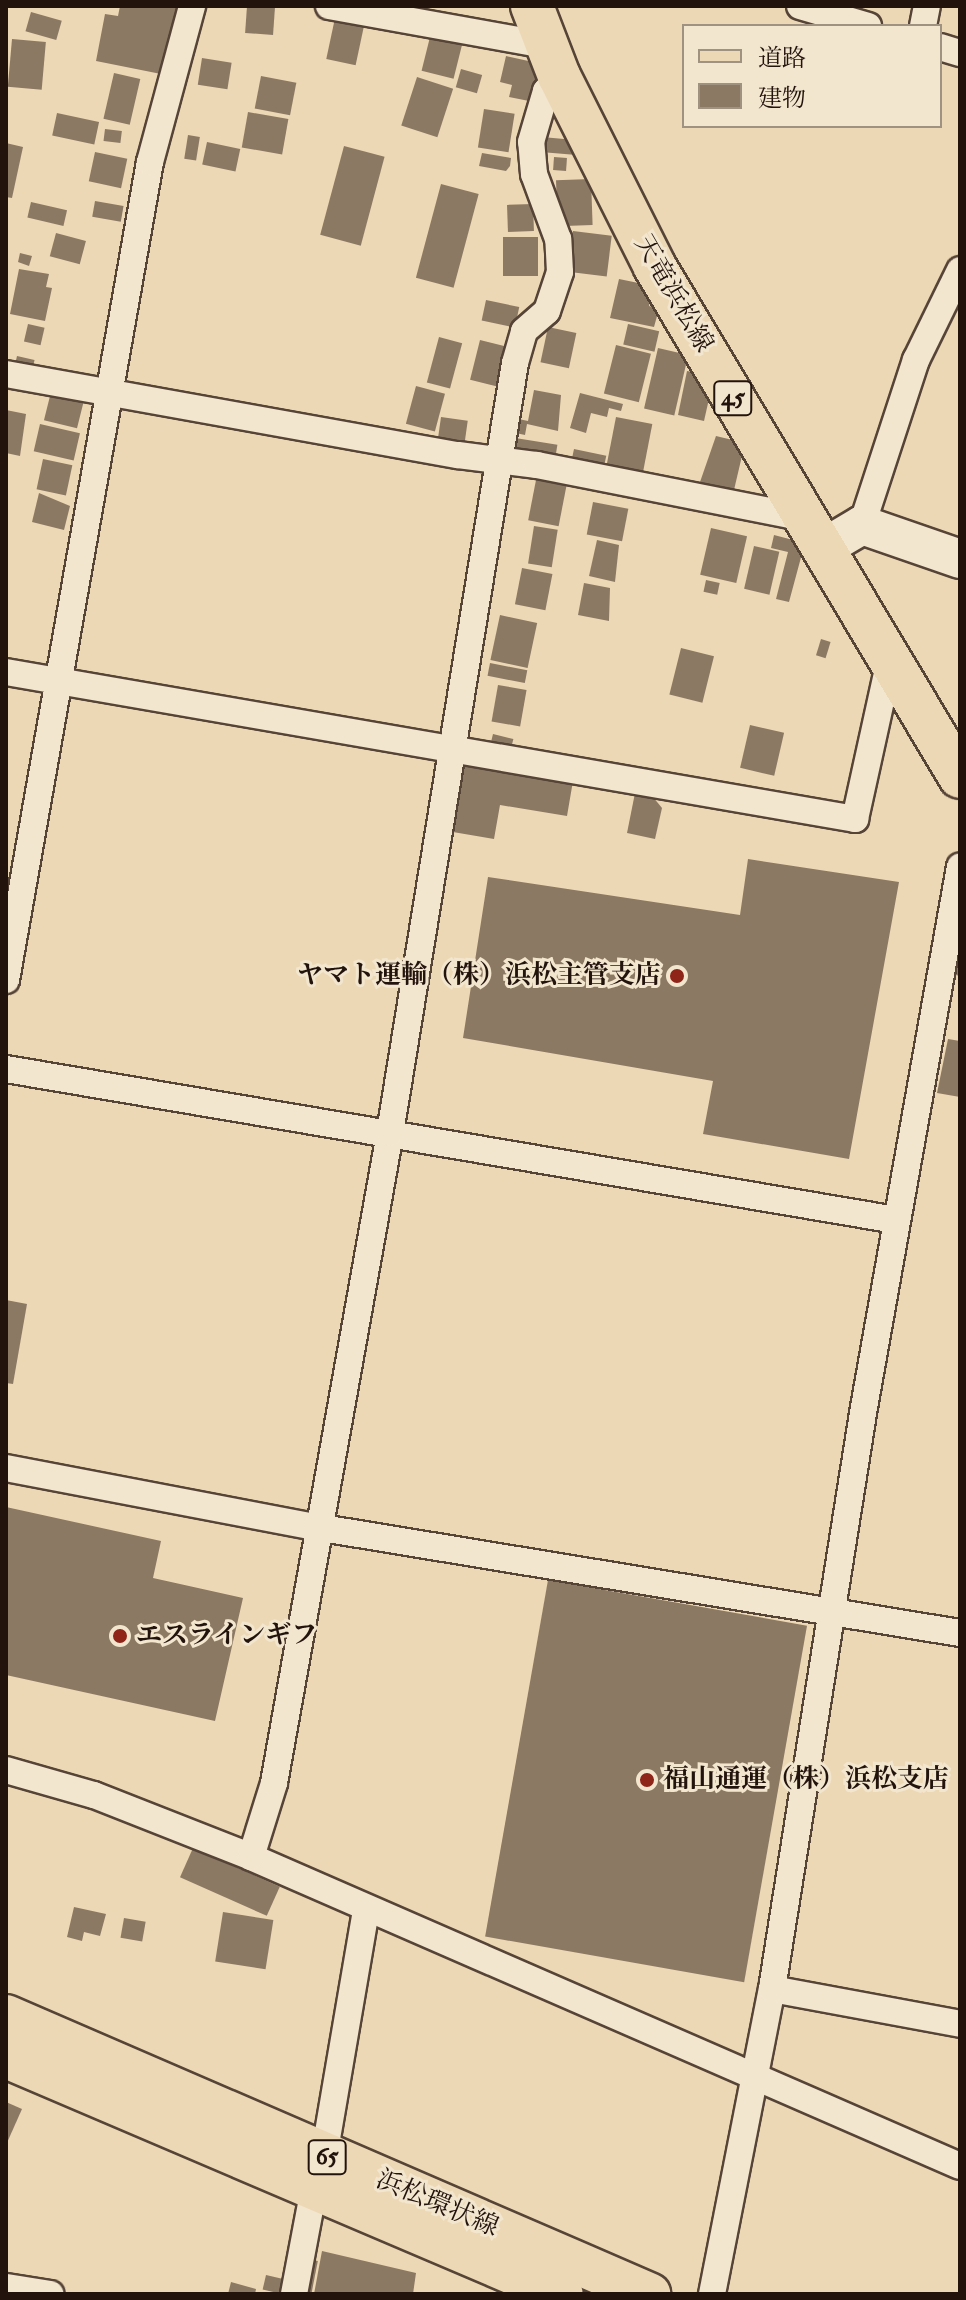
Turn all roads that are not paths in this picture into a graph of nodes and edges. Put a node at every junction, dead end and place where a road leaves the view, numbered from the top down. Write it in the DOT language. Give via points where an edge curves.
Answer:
graph roads {
  1 [pos="192,6"];
  2 [pos="329,6"];
  3 [pos="532,6"];
  4 [pos="800,6"];
  5 [pos="861,24"];
  6 [pos="552,61"];
  7 [pos="960,270"];
  8 [pos="6,374"];
  9 [pos="107,392"];
  10 [pos="499,459"];
  11 [pos="862,525"];
  12 [pos="815,532"];
  13 [pos="960,559"];
  14 [pos="890,660"];
  15 [pos="6,672"];
  16 [pos="57,680"];
  17 [pos="450,751"];
  18 [pos="960,777"];
  19 [pos="960,867"];
  20 [pos="6,980"];
  21 [pos="6,1069"];
  22 [pos="390,1133"];
  23 [pos="896,1220"];
  24 [pos="6,1468"];
  25 [pos="316,1527"];
  26 [pos="831,1612"];
  27 [pos="960,1633"];
  28 [pos="6,1770"];
  29 [pos="251,1857"];
  30 [pos="366,1910"];
  31 [pos="772,1989"];
  32 [pos="6,2016"];
  33 [pos="960,2024"];
  34 [pos="6,2057"];
  35 [pos="753,2076"];
  36 [pos="960,2166"];
  37 [pos="319,2172"];
  38 [pos="6,2287"];
  39 [pos="50,2294"];
  40 [pos="294,2294"];
  41 [pos="562,2294"];
  42 [pos="649,2294"];
  43 [pos="712,2294"];
  1 -- 9 [label="street" via="187,42 150,162"];
  2 -- 6 [label="street"];
  3 -- 6 [label="main road, 天竜浜松線 / 45"];
  4 -- 5 [label="street"];
  6 -- 10 [label="street" via="531,142 534,174 558,239 560,272 547,311 524,331"];
  6 -- 12 [label="main road, 天竜浜松線 / 45" via="655,267"];
  7 -- 11 [label="street" via="916,360"];
  8 -- 9 [label="street"];
  9 -- 10 [label="street"];
  9 -- 16 [label="street"];
  10 -- 12 [label="street"];
  10 -- 17 [label="street"];
  11 -- 12 [label="street"];
  11 -- 13 [label="street"];
  12 -- 14 [label="main road, 天竜浜松線 / 45"];
  14 -- 17 [label="street" via="855,819"];
  14 -- 18 [label="main road, 天竜浜松線 / 45"];
  15 -- 16 [label="street"];
  16 -- 17 [label="street"];
  16 -- 20 [label="street"];
  17 -- 22 [label="street"];
  19 -- 23 [label="street"];
  21 -- 22 [label="street"];
  22 -- 23 [label="street"];
  22 -- 25 [label="street"];
  23 -- 26 [label="street"];
  24 -- 25 [label="street"];
  25 -- 26 [label="street"];
  25 -- 29 [label="street" via="274,1783"];
  26 -- 27 [label="street"];
  26 -- 31 [label="street"];
  28 -- 29 [label="street" via="94,1795"];
  29 -- 30 [label="street"];
  30 -- 35 [label="street"];
  30 -- 37 [label="street"];
  31 -- 33 [label="street"];
  31 -- 35 [label="street"];
  32 -- 37 [label="main road, 浜松環状線 / 65"];
  34 -- 37 [label="main road, 浜松環状線 / 65"];
  35 -- 36 [label="street"];
  35 -- 43 [label="street" via="735,2199"];
  37 -- 40 [label="street"];
  37 -- 41 [label="main road, 浜松環状線 / 65"];
  37 -- 42 [label="main road, 浜松環状線 / 65"];
  38 -- 39 [label="street"];
}
